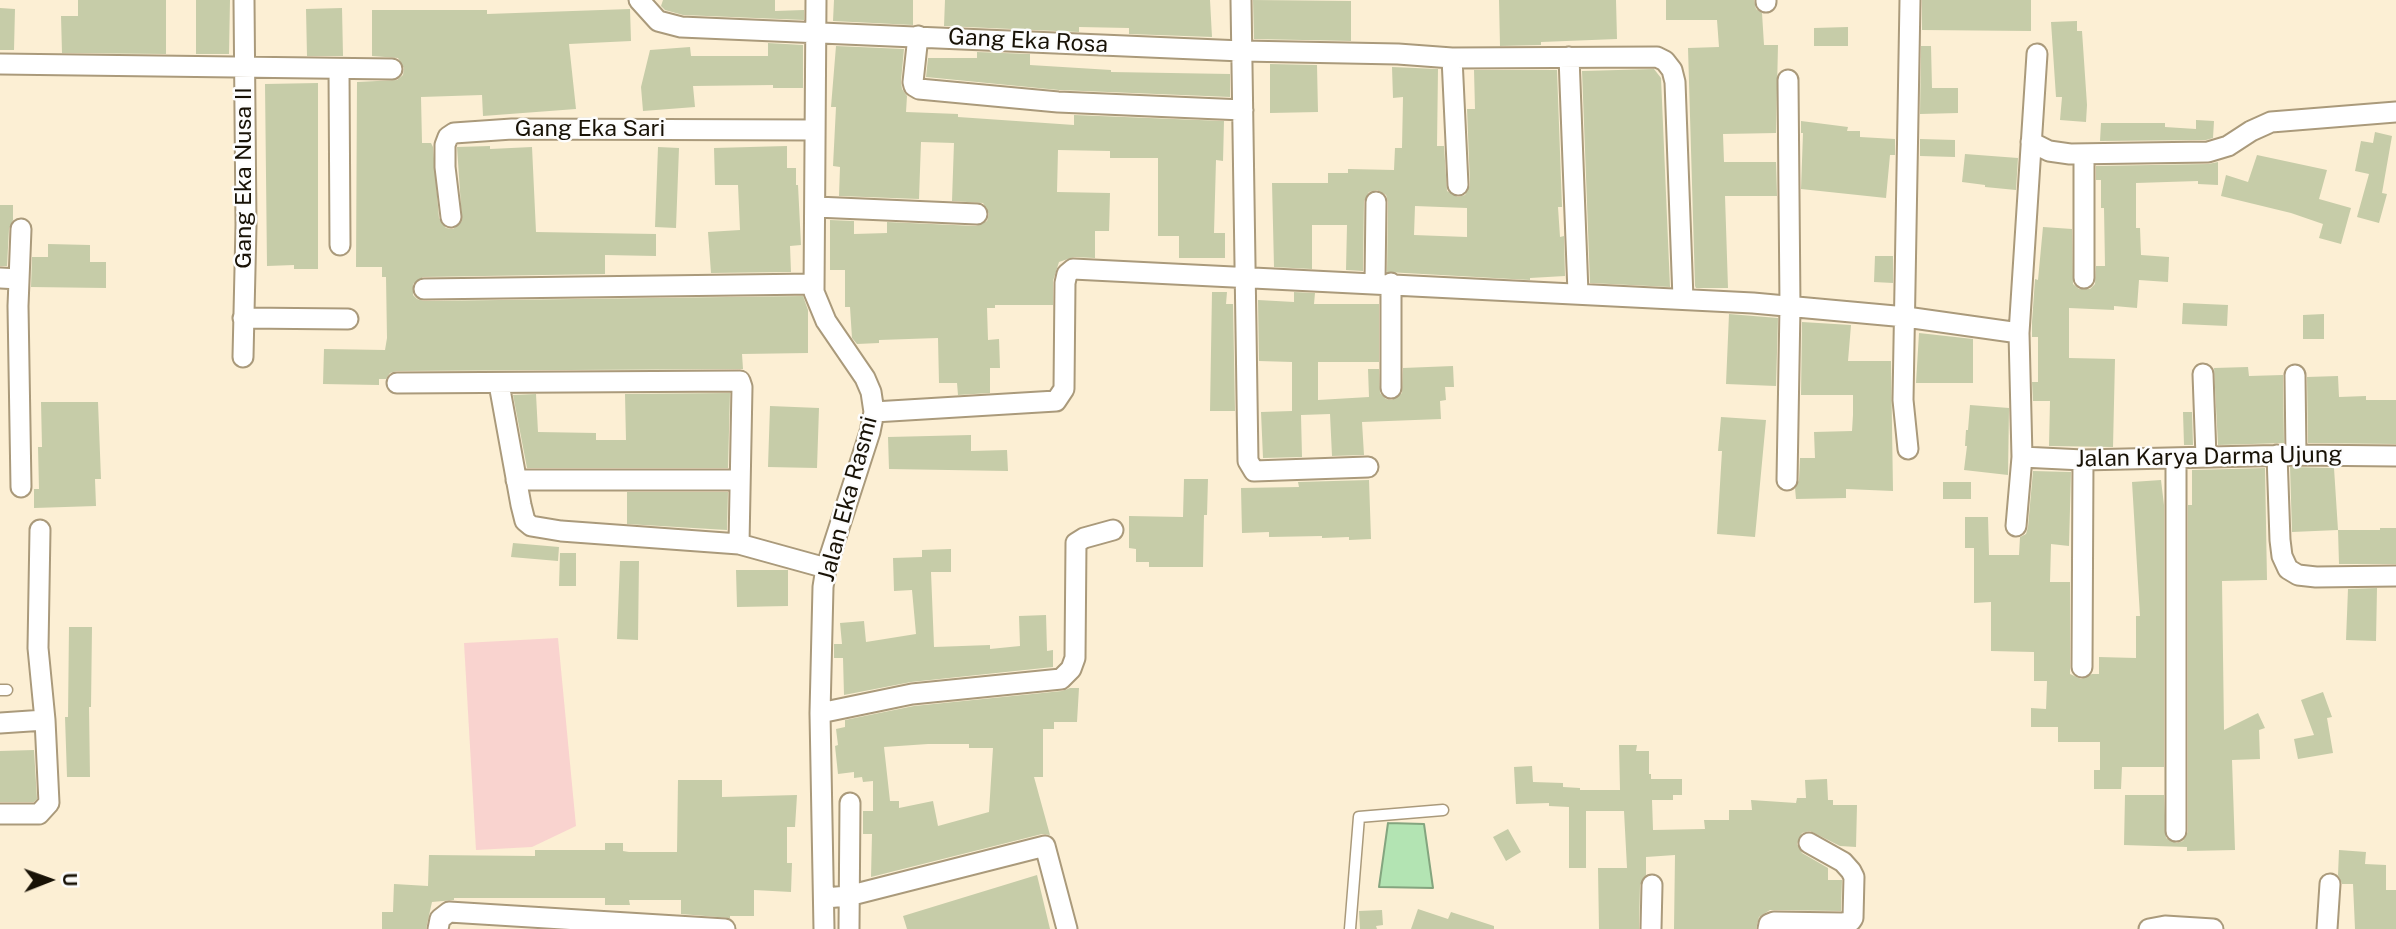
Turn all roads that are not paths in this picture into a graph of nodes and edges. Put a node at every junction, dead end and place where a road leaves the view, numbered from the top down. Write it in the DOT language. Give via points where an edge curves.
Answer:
graph roads {
  1 [pos="244,0"];
  2 [pos="639,0"];
  3 [pos="816,0"];
  4 [pos="1241,0"];
  5 [pos="1910,0"];
  6 [pos="815,33"];
  7 [pos="918,36"];
  8 [pos="1242,51"];
  9 [pos="2037,54"];
  10 [pos="1569,57"];
  11 [pos="1452,58"];
  12 [pos="0,64"];
  13 [pos="244,68"];
  14 [pos="339,69"];
  15 [pos="392,69"];
  16 [pos="1788,80"];
  17 [pos="1243,110"];
  18 [pos="2396,112"];
  19 [pos="815,130"];
  20 [pos="2031,142"];
  21 [pos="2084,155"];
  22 [pos="1458,185"];
  23 [pos="1376,202"];
  24 [pos="817,207"];
  25 [pos="976,214"];
  26 [pos="451,217"];
  27 [pos="20,229"];
  28 [pos="340,245"];
  29 [pos="2084,278"];
  30 [pos="9,279"];
  31 [pos="1245,279"];
  32 [pos="1382,283"];
  33 [pos="814,284"];
  34 [pos="424,289"];
  35 [pos="1578,293"];
  36 [pos="1683,299"];
  37 [pos="1790,306"];
  38 [pos="1906,317"];
  39 [pos="243,318"];
  40 [pos="348,319"];
  41 [pos="2019,333"];
  42 [pos="243,356"];
  43 [pos="2203,374"];
  44 [pos="2295,375"];
  45 [pos="397,383"];
  46 [pos="499,384"];
  47 [pos="1391,388"];
  48 [pos="874,412"];
  49 [pos="1908,449"];
  50 [pos="2287,455"];
  51 [pos="2396,456"];
  52 [pos="2022,457"];
  53 [pos="2206,457"];
  54 [pos="2176,459"];
  55 [pos="2083,460"];
  56 [pos="1368,467"];
  57 [pos="516,480"];
  58 [pos="740,480"];
  59 [pos="1787,480"];
  60 [pos="21,486"];
  61 [pos="2016,526"];
  62 [pos="40,530"];
  63 [pos="1113,530"];
  64 [pos="739,544"];
  65 [pos="826,568"];
  66 [pos="2396,576"];
  67 [pos="2082,667"];
  68 [pos="820,713"];
  69 [pos="45,720"];
  70 [pos="0,723"];
  71 [pos="850,803"];
  72 [pos="1443,810"];
  73 [pos="0,814"];
  74 [pos="2176,831"];
  75 [pos="1810,844"];
  76 [pos="2330,884"];
  77 [pos="1652,885"];
  78 [pos="848,896"];
  79 [pos="825,898"];
  80 [pos="647,927"];
  81 [pos="438,929"];
  82 [pos="725,929"];
  83 [pos="824,929"];
  84 [pos="849,929"];
  85 [pos="1068,929"];
  86 [pos="1350,929"];
  87 [pos="1651,929"];
  88 [pos="1768,929"];
  89 [pos="2149,929"];
  90 [pos="2213,929"];
  91 [pos="2327,929"];
  1 -- 13 [label="street, Gang Eka Nusa II"];
  2 -- 6 [label="street, Gang Eka Rosa" via="658,21 681,27"];
  3 -- 6 [label="street, Jalan Eka Rasmi"];
  4 -- 8 [label="street"];
  5 -- 38 [label="street"];
  6 -- 7 [label="street, Gang Eka Rosa"];
  6 -- 19 [label="street, Jalan Eka Rasmi"];
  7 -- 8 [label="street, Gang Eka Rosa"];
  7 -- 17 [label="street" via="913,82 919,89 1058,102"];
  8 -- 11 [label="street, Gang Eka Rosa"];
  8 -- 17 [label="street"];
  9 -- 20 [label="street"];
  10 -- 11 [label="street, Gang Eka Rosa"];
  10 -- 35 [label="street"];
  10 -- 36 [label="street, Gang Eka Rosa" via="1648,55 1665,61 1672,70"];
  11 -- 22 [label="street"];
  12 -- 13 [label="street"];
  13 -- 14 [label="street"];
  13 -- 39 [label="street, Gang Eka Nusa II" via="247,225"];
  14 -- 15 [label="street"];
  14 -- 28 [label="street"];
  16 -- 37 [label="street"];
  17 -- 31 [label="street"];
  18 -- 21 [label="street" via="2271,122 2208,152"];
  19 -- 24 [label="street, Jalan Eka Rasmi"];
  19 -- 26 [label="street, Gang Eka Sari" via="512,129 454,133 445,145"];
  20 -- 21 [label="street" via="2049,151"];
  20 -- 41 [label="street"];
  21 -- 29 [label="street"];
  23 -- 32 [label="street"];
  24 -- 25 [label="street"];
  24 -- 33 [label="street, Jalan Eka Rasmi"];
  27 -- 30 [label="street"];
  30 -- 60 [label="street"];
  31 -- 32 [label="street"];
  31 -- 48 [label="street" via="1073,269 1065,283 1064,389 1056,401"];
  31 -- 56 [label="street" via="1250,467 1254,471"];
  32 -- 35 [label="street"];
  32 -- 47 [label="street"];
  33 -- 34 [label="street"];
  33 -- 48 [label="street, Jalan Eka Rasmi" via="826,321 865,378"];
  35 -- 36 [label="street"];
  36 -- 37 [label="street"];
  37 -- 38 [label="street"];
  37 -- 59 [label="street"];
  38 -- 41 [label="street"];
  38 -- 49 [label="street" via="1903,407"];
  39 -- 40 [label="street"];
  39 -- 42 [label="street, Gang Eka Nusa II"];
  41 -- 52 [label="street"];
  43 -- 53 [label="street"];
  44 -- 50 [label="street"];
  45 -- 46 [label="street"];
  46 -- 57 [label="street"];
  46 -- 58 [label="street" via="740,381"];
  48 -- 65 [label="street, Jalan Eka Rasmi"];
  50 -- 51 [label="street, Jalan Karya Darma Ujung"];
  50 -- 53 [label="street, Jalan Karya Darma Ujung"];
  50 -- 66 [label="street" via="2280,540 2288,569 2316,578"];
  52 -- 55 [label="street, Jalan Karya Darma Ujung"];
  52 -- 61 [label="street"];
  53 -- 54 [label="street, Jalan Karya Darma Ujung"];
  54 -- 55 [label="street, Jalan Karya Darma Ujung"];
  54 -- 74 [label="street"];
  55 -- 67 [label="street"];
  57 -- 58 [label="street"];
  57 -- 64 [label="street" via="525,521 538,528"];
  58 -- 64 [label="street"];
  62 -- 69 [label="street" via="38,648"];
  63 -- 68 [label="street" via="1076,543 1074,658 1061,678 912,694"];
  64 -- 65 [label="street"];
  65 -- 68 [label="street, Jalan Eka Rasmi"];
  68 -- 79 [label="street, Jalan Eka Rasmi"];
  69 -- 70 [label="street"];
  69 -- 73 [label="street" via="49,803 39,814"];
  71 -- 78 [label="street"];
  72 -- 86 [label="lane" via="1359,817"];
  75 -- 88 [label="street" via="1848,866 1854,877 1853,918 1843,923 1774,922"];
  76 -- 91 [label="street"];
  77 -- 87 [label="street"];
  78 -- 79 [label="street"];
  78 -- 84 [label="street"];
  78 -- 85 [label="street" via="1045,846"];
  79 -- 83 [label="street, Jalan Eka Rasmi"];
  80 -- 81 [label="street" via="449,912 440,919"];
  80 -- 82 [label="street"];
  89 -- 90 [label="street"];
}
